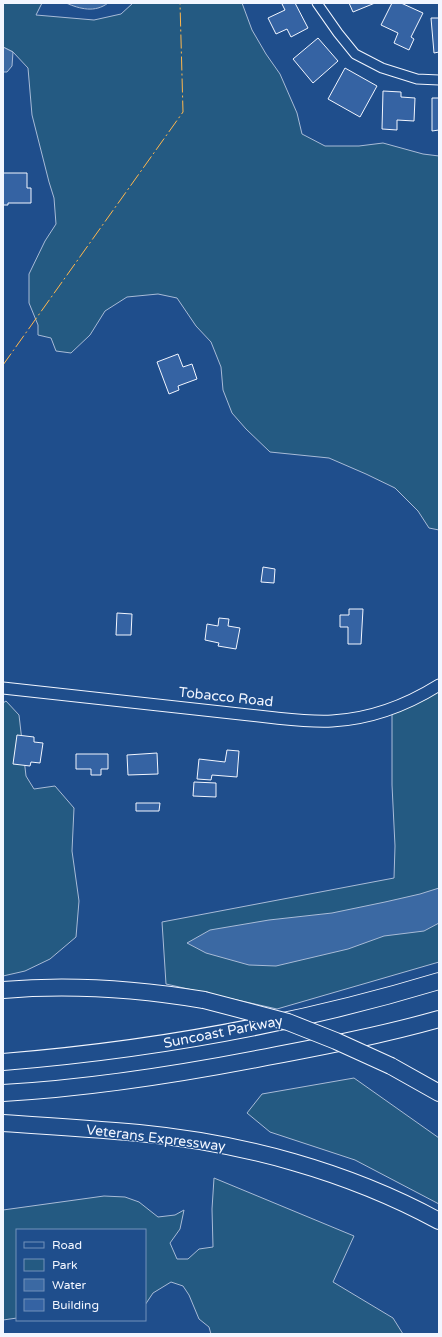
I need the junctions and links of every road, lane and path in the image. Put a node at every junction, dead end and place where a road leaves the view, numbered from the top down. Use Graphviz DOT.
graph roads {
  1 [pos="317,3"];
  2 [pos="439,80"];
  3 [pos="439,685"];
  4 [pos="3,688"];
  5 [pos="439,982"];
  6 [pos="3,990"];
  7 [pos="439,1019"];
  8 [pos="3,1062"];
  9 [pos="3,1093"];
  10 [pos="439,1093"];
  11 [pos="3,1123"];
  12 [pos="439,1221"];
  1 -- 2 [label="street"];
  3 -- 4 [label="street, Tobacco Road"];
  5 -- 8 [label="highway, Suncoast Parkway"];
  6 -- 10 [label="highway, bridge"];
  7 -- 9 [label="highway"];
  11 -- 12 [label="highway, Veterans Expressway"];
}
